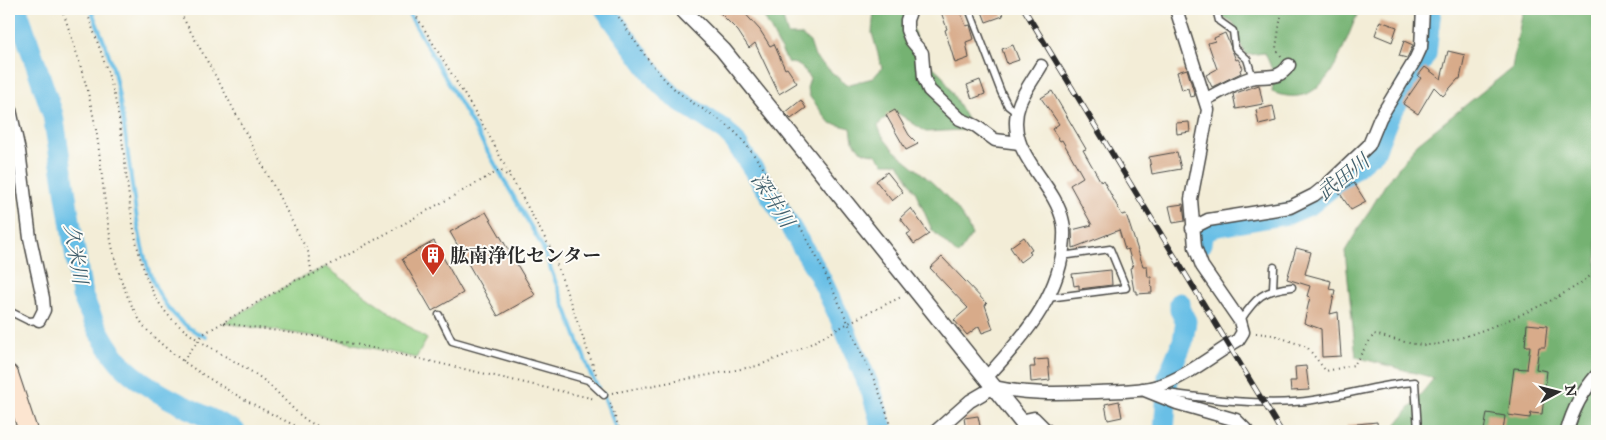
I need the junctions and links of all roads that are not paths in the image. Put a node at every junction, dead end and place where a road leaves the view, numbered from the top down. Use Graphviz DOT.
graph roads {
  1 [pos="682,9"];
  2 [pos="911,9"];
  3 [pos="969,9"];
  4 [pos="1176,9"];
  5 [pos="1216,9"];
  6 [pos="1423,9"];
  7 [pos="1289,65"];
  8 [pos="1041,66"];
  9 [pos="1253,78"];
  10 [pos="1206,99"];
  11 [pos="9,104"];
  12 [pos="1018,114"];
  13 [pos="1020,143"];
  14 [pos="1192,228"];
  15 [pos="1062,256"];
  16 [pos="1274,267"];
  17 [pos="1292,287"];
  18 [pos="1273,289"];
  19 [pos="1048,298"];
  20 [pos="9,311"];
  21 [pos="439,315"];
  22 [pos="39,320"];
  23 [pos="1242,326"];
  24 [pos="9,374"];
  25 [pos="1597,375"];
  26 [pos="991,382"];
  27 [pos="1142,389"];
  28 [pos="604,395"];
  29 [pos="1024,426"];
  30 [pos="28,431"];
  31 [pos="936,431"];
  32 [pos="1047,431"];
  33 [pos="1247,431"];
  34 [pos="1418,431"];
  35 [pos="1567,431"];
  1 -- 26 [label="street"];
  2 -- 13 [label="street"];
  3 -- 12 [label="lane"];
  4 -- 10 [label="street"];
  5 -- 9 [label="lane"];
  6 -- 14 [label="street"];
  7 -- 9 [label="street"];
  8 -- 12 [label="street"];
  9 -- 10 [label="street"];
  10 -- 14 [label="street"];
  11 -- 22 [label="street"];
  12 -- 13 [label="street"];
  13 -- 15 [label="street"];
  14 -- 23 [label="street"];
  15 -- 19 [label="street"];
  15 -- 19 [label="lane"];
  16 -- 18 [label="lane"];
  17 -- 18 [label="lane"];
  18 -- 23 [label="lane"];
  19 -- 26 [label="street"];
  20 -- 22 [label="lane"];
  21 -- 28 [label="lane"];
  23 -- 27 [label="street"];
  24 -- 30 [label="main road"];
  25 -- 35 [label="street"];
  26 -- 27 [label="street"];
  26 -- 29 [label="street"];
  26 -- 31 [label="street"];
  27 -- 33 [label="street"];
  27 -- 34 [label="lane"];
  29 -- 32 [label="street"];
}
